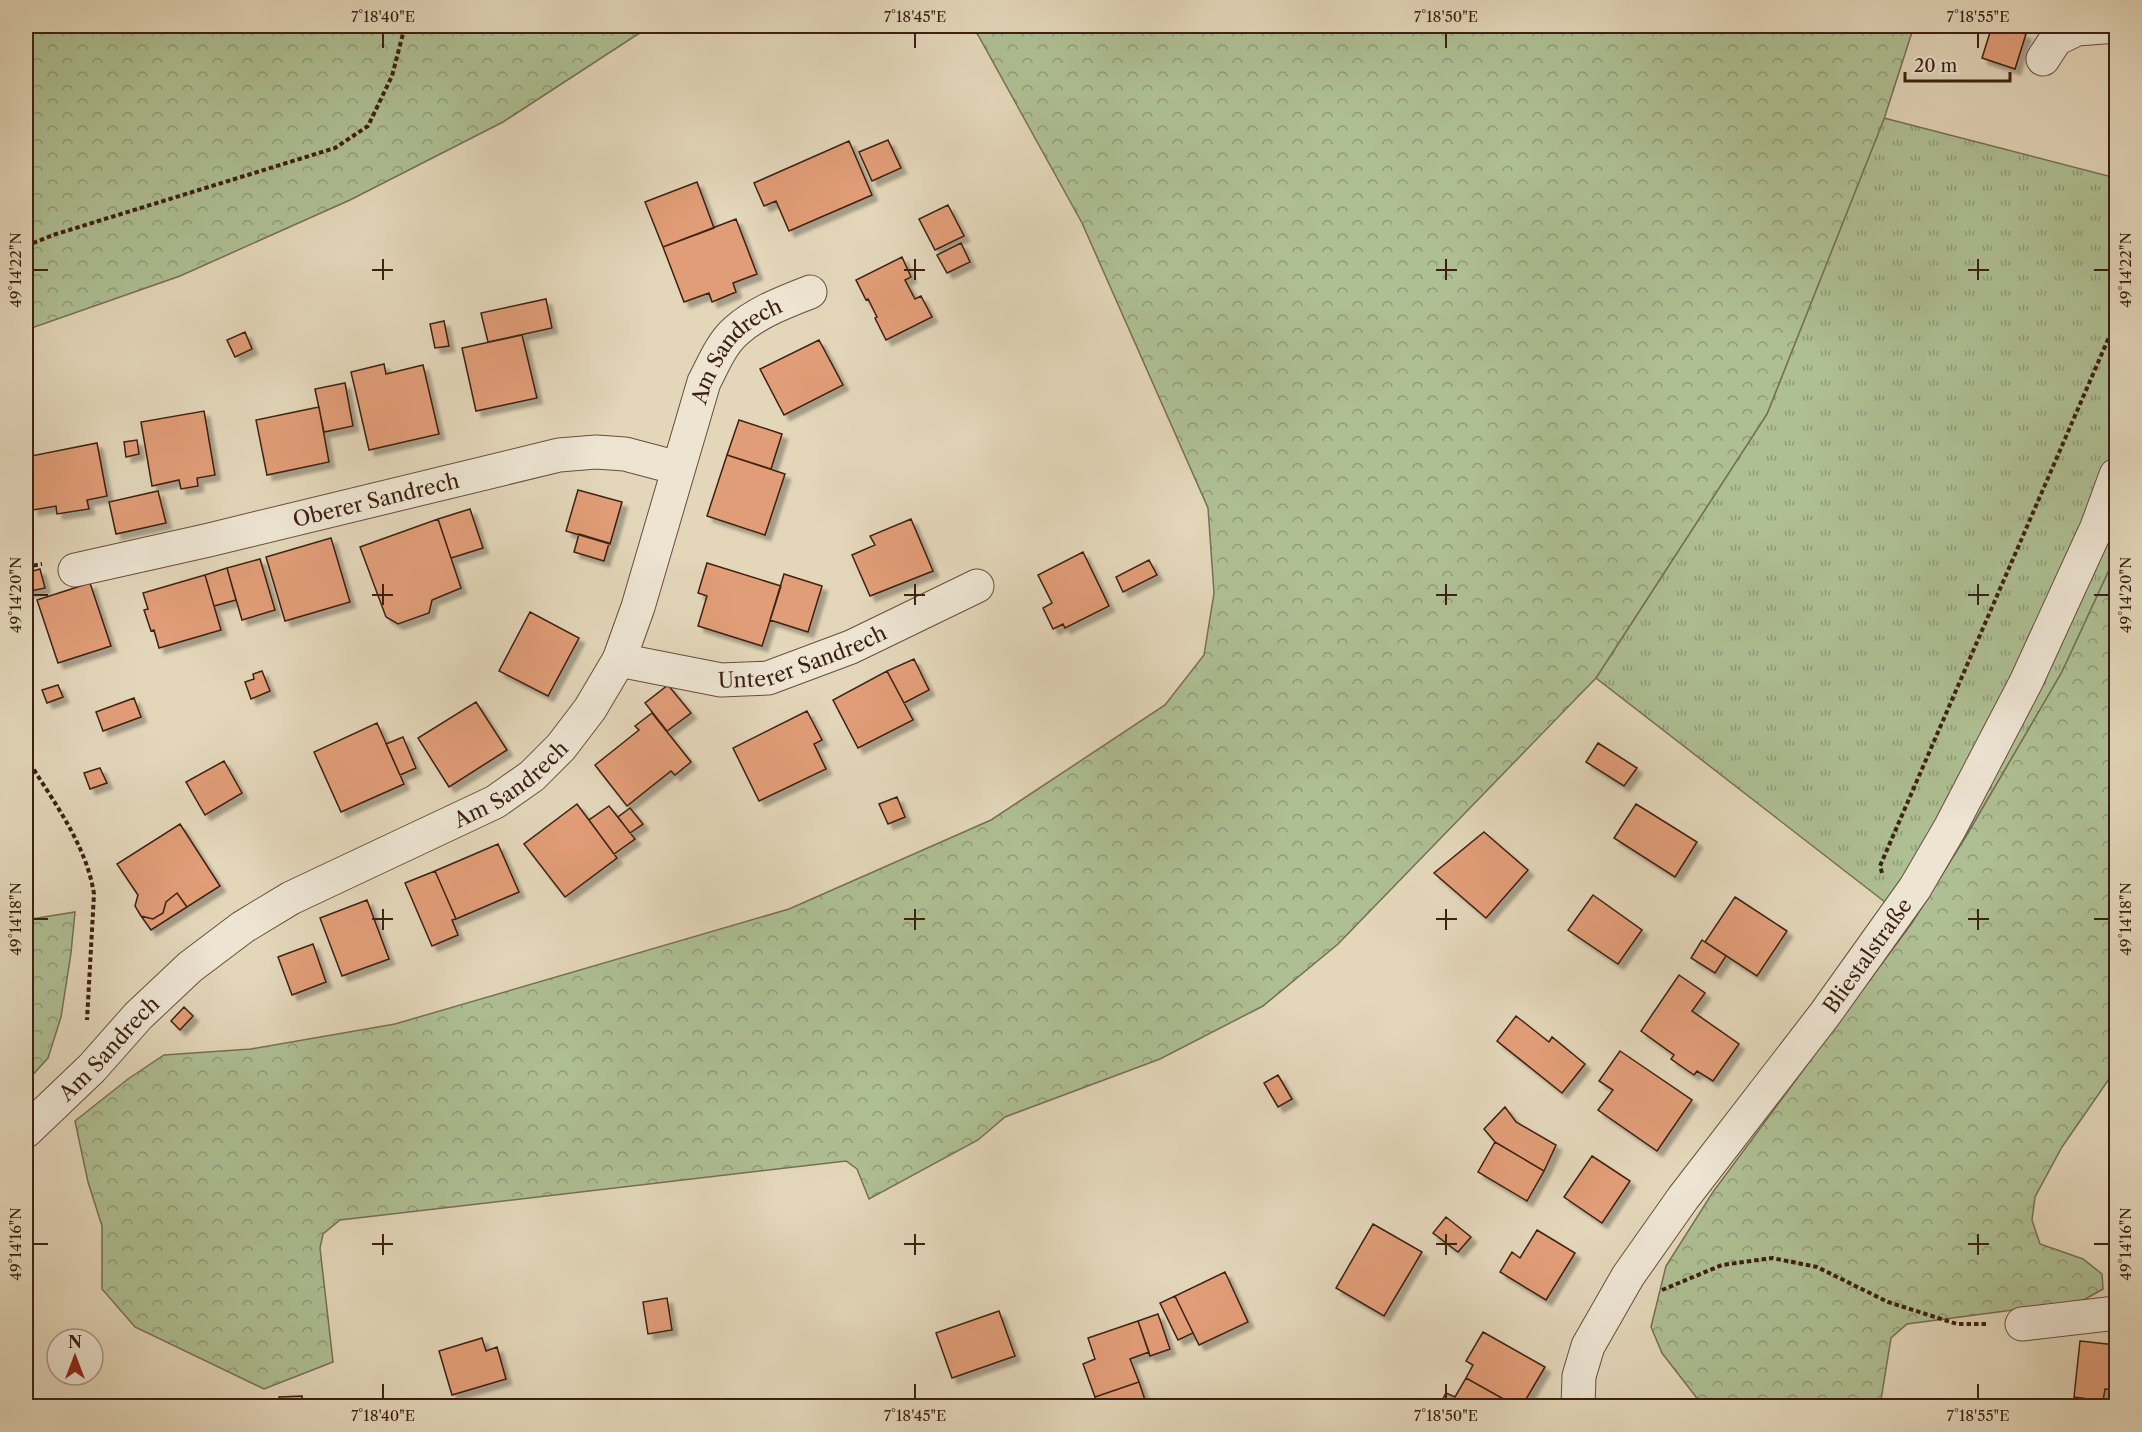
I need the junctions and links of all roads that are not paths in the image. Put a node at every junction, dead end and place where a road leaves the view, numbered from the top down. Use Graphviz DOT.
graph roads {
  1 [pos="2116,26"];
  2 [pos="2043,59"];
  3 [pos="810,292"];
  4 [pos="678,468"];
  5 [pos="2116,475"];
  6 [pos="75,570"];
  7 [pos="977,586"];
  8 [pos="618,660"];
  9 [pos="26,1131"];
  10 [pos="2116,1312"];
  11 [pos="2022,1324"];
  12 [pos="1578,1407"];
  1 -- 2 [label="street"];
  3 -- 4 [label="street, Am Sandrech"];
  4 -- 6 [label="street, Oberer Sandrech"];
  4 -- 8 [label="street, Am Sandrech"];
  5 -- 12 [label="street, Bliestalstraße"];
  7 -- 8 [label="street, Unterer Sandrech"];
  8 -- 9 [label="street, Am Sandrech"];
  10 -- 11 [label="street"];
}
